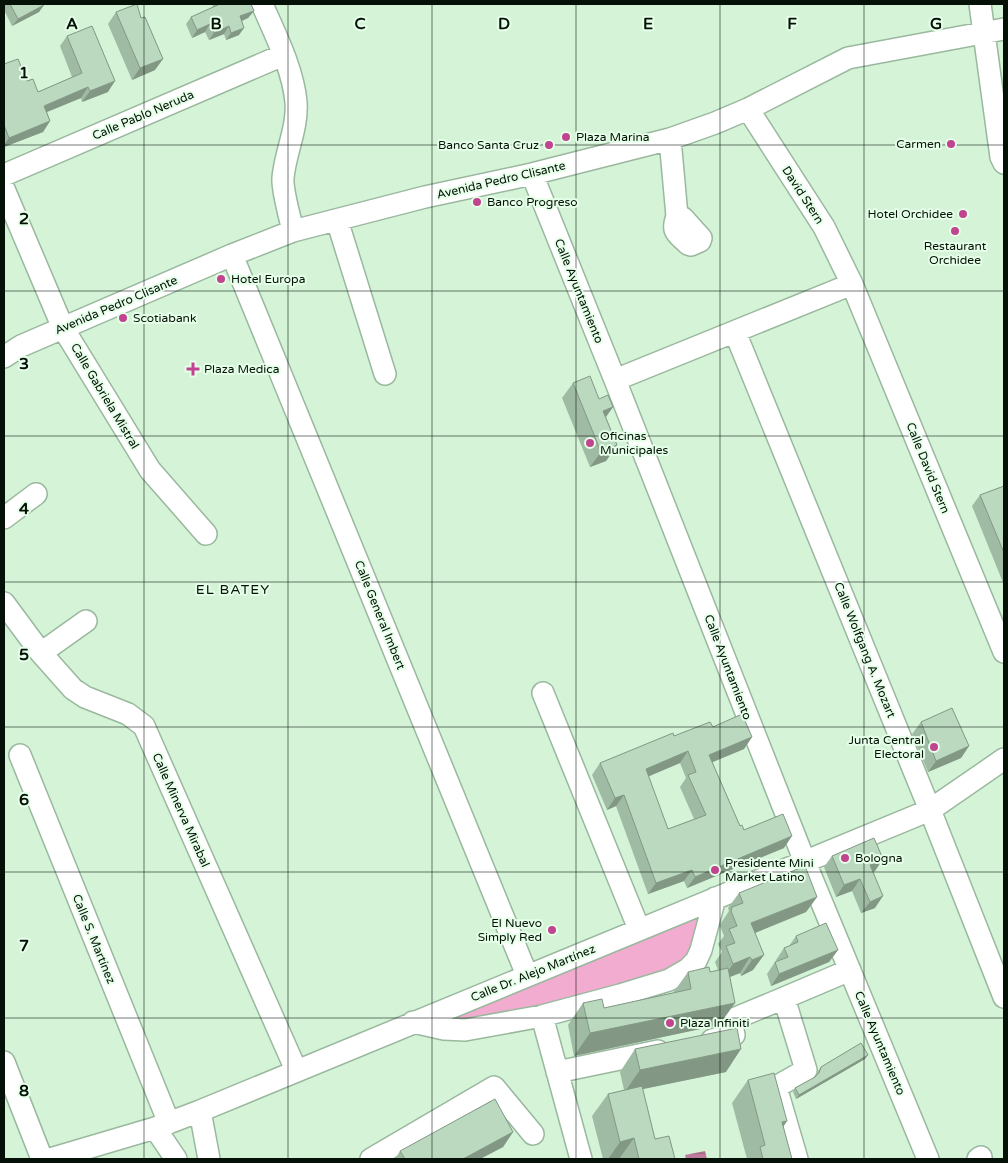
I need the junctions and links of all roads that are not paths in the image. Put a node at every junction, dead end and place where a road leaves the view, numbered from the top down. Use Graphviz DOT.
graph roads {
  1 [pos="262,4"];
  2 [pos="980,4"];
  3 [pos="995,30"];
  4 [pos="283,55"];
  5 [pos="748,109"];
  6 [pos="670,139"];
  7 [pos="1004,163"];
  8 [pos="532,174"];
  9 [pos="4,175"];
  10 [pos="4,189"];
  11 [pos="677,216"];
  12 [pos="337,220"];
  13 [pos="293,231"];
  14 [pos="232,255"];
  15 [pos="852,284"];
  16 [pos="63,328"];
  17 [pos="735,332"];
  18 [pos="4,357"];
  19 [pos="385,374"];
  20 [pos="615,380"];
  21 [pos="36,494"];
  22 [pos="4,518"];
  23 [pos="206,534"];
  24 [pos="4,603"];
  25 [pos="86,621"];
  26 [pos="41,652"];
  27 [pos="1004,652"];
  28 [pos="543,693"];
  29 [pos="20,755"];
  30 [pos="1004,759"];
  31 [pos="930,810"];
  32 [pos="805,862"];
  33 [pos="715,898"];
  34 [pos="640,929"];
  35 [pos="850,970"];
  36 [pos="527,975"];
  37 [pos="1004,997"];
  38 [pos="784,998"];
  39 [pos="542,1016"];
  40 [pos="413,1022"];
  41 [pos="4,1062"];
  42 [pos="296,1070"];
  43 [pos="558,1072"];
  44 [pos="200,1111"];
  45 [pos="162,1126"];
  46 [pos="534,1134"];
  47 [pos="42,1159"];
  48 [pos="50,1159"];
  49 [pos="176,1159"];
  50 [pos="209,1159"];
  51 [pos="372,1159"];
  52 [pos="581,1159"];
  53 [pos="797,1159"];
  54 [pos="928,1159"];
  1 -- 4 [label="street"];
  2 -- 3 [label="street"];
  3 -- 5 [label="street, Avenida Pedro Clisante"];
  3 -- 7 [label="street"];
  4 -- 9 [label="street, Calle Pablo Neruda"];
  4 -- 13 [label="street"];
  5 -- 6 [label="street, Avenida Pedro Clisante"];
  5 -- 15 [label="street, David Stern"];
  6 -- 8 [label="street, Avenida Pedro Clisante"];
  6 -- 11 [label="street"];
  8 -- 12 [label="street, Avenida Pedro Clisante"];
  8 -- 20 [label="street, Calle Ayuntamiento"];
  10 -- 16 [label="street, Calle Gabriela Mistral"];
  12 -- 13 [label="street, Avenida Pedro Clisante"];
  12 -- 19 [label="street"];
  13 -- 14 [label="street, Avenida Pedro Clisante"];
  14 -- 16 [label="street, Avenida Pedro Clisante"];
  14 -- 36 [label="street, Calle General Imbert"];
  15 -- 17 [label="street"];
  15 -- 27 [label="street, Calle David Stern"];
  16 -- 18 [label="street, Avenida Pedro Clisante"];
  16 -- 23 [label="street, Calle Gabriela Mistral"];
  17 -- 20 [label="street"];
  17 -- 31 [label="street, Calle Wolfgang A. Mozart"];
  20 -- 32 [label="street, Calle Ayuntamiento"];
  21 -- 22 [label="street"];
  24 -- 26 [label="street, Calle Minerva Mirabal"];
  25 -- 26 [label="street"];
  26 -- 42 [label="street, Calle Minerva Mirabal"];
  28 -- 34 [label="street"];
  29 -- 45 [label="street, Calle S. Martínez"];
  30 -- 31 [label="street, Calle Dr. Alejo Martínez"];
  31 -- 32 [label="street, Calle Dr. Alejo Martínez"];
  31 -- 37 [label="street, Calle Wolfgang A. Mozart"];
  32 -- 33 [label="street, Calle Dr. Alejo Martínez"];
  32 -- 35 [label="street, Calle Ayuntamiento"];
  33 -- 34 [label="street, Calle Dr. Alejo Martínez"];
  33 -- 39 [label="street"];
  34 -- 36 [label="street, Calle Dr. Alejo Martínez"];
  35 -- 38 [label="street"];
  35 -- 54 [label="street, Calle Ayuntamiento"];
  36 -- 40 [label="street, Calle Dr. Alejo Martínez"];
  38 -- 43 [label="street"];
  38 -- 53 [label="street"];
  39 -- 40 [label="street"];
  39 -- 43 [label="street"];
  40 -- 42 [label="street, Calle Dr. Alejo Martínez"];
  41 -- 47 [label="street"];
  42 -- 44 [label="street, Calle Dr. Alejo Martínez"];
  43 -- 52 [label="street"];
  44 -- 45 [label="street, Calle Dr. Alejo Martínez"];
  44 -- 50 [label="street"];
  45 -- 48 [label="street, Calle Dr. Alejo Martínez"];
  45 -- 49 [label="street, Calle S. Martínez"];
  46 -- 51 [label="street"];
}
